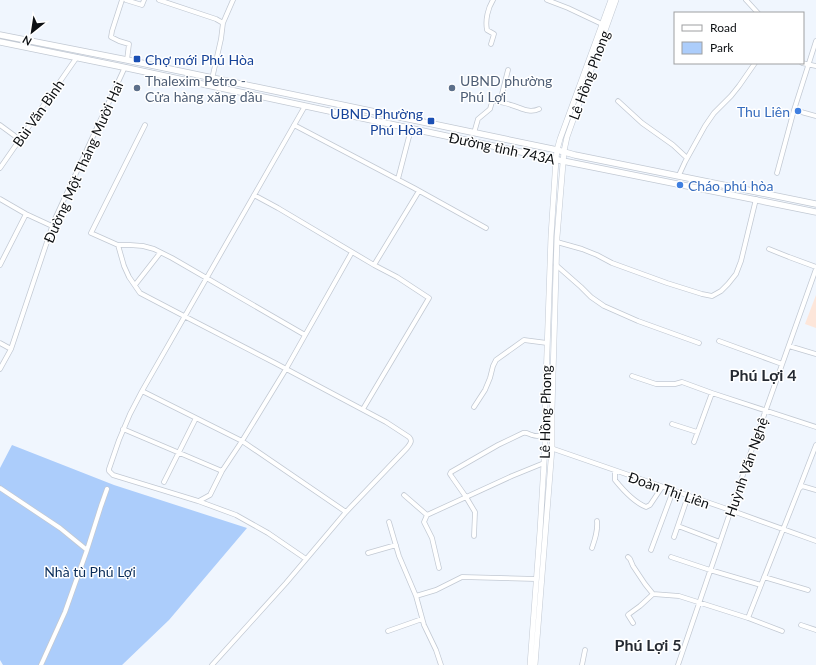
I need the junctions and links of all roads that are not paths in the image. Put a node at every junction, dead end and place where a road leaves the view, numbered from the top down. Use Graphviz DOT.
graph roads {
  1 [pos="122,0"];
  2 [pos="126,0"];
  3 [pos="144,0"];
  4 [pos="159,0"];
  5 [pos="233,0"];
  6 [pos="493,0"];
  7 [pos="547,0"];
  8 [pos="611,0"];
  9 [pos="616,0"];
  10 [pos="746,0"];
  11 [pos="757,12"];
  12 [pos="223,24"];
  13 [pos="605,25"];
  14 [pos="0,35"];
  15 [pos="816,41"];
  16 [pos="0,42"];
  17 [pos="491,44"];
  18 [pos="78,50"];
  19 [pos="77,57"];
  20 [pos="126,60"];
  21 [pos="754,64"];
  22 [pos="804,64"];
  23 [pos="809,65"];
  24 [pos="816,66"];
  25 [pos="125,67"];
  26 [pos="508,70"];
  27 [pos="212,79"];
  28 [pos="211,86"];
  29 [pos="306,98"];
  30 [pos="618,101"];
  31 [pos="500,102"];
  32 [pos="305,106"];
  33 [pos="539,109"];
  34 [pos="794,110"];
  35 [pos="375,112"];
  36 [pos="816,116"];
  37 [pos="373,120"];
  38 [pos="145,124"];
  39 [pos="0,125"];
  40 [pos="294,125"];
  41 [pos="444,127"];
  42 [pos="412,128"];
  43 [pos="474,133"];
  44 [pos="442,135"];
  45 [pos="19,139"];
  46 [pos="557,150"];
  47 [pos="564,152"];
  48 [pos="687,158"];
  49 [pos="556,159"];
  50 [pos="563,161"];
  51 [pos="0,168"];
  52 [pos="777,173"];
  53 [pos="679,175"];
  54 [pos="398,180"];
  55 [pos="419,191"];
  56 [pos="254,195"];
  57 [pos="0,199"];
  58 [pos="756,199"];
  59 [pos="816,204"];
  60 [pos="816,212"];
  61 [pos="26,214"];
  62 [pos="52,226"];
  63 [pos="486,228"];
  64 [pos="557,242"];
  65 [pos="118,245"];
  66 [pos="769,249"];
  67 [pos="352,252"];
  68 [pos="160,253"];
  69 [pos="0,265"];
  70 [pos="374,265"];
  71 [pos="556,265"];
  72 [pos="816,268"];
  73 [pos="206,278"];
  74 [pos="135,285"];
  75 [pos="184,316"];
  76 [pos="305,335"];
  77 [pos="719,341"];
  78 [pos="0,343"];
  79 [pos="700,343"];
  80 [pos="547,344"];
  81 [pos="789,346"];
  82 [pos="11,349"];
  83 [pos="816,354"];
  84 [pos="782,364"];
  85 [pos="0,369"];
  86 [pos="286,369"];
  87 [pos="632,376"];
  88 [pos="142,391"];
  89 [pos="712,393"];
  90 [pos="474,407"];
  91 [pos="363,409"];
  92 [pos="765,411"];
  93 [pos="196,418"];
  94 [pos="672,424"];
  95 [pos="816,427"];
  96 [pos="123,429"];
  97 [pos="697,432"];
  98 [pos="545,434"];
  99 [pos="242,441"];
  100 [pos="694,442"];
  101 [pos="816,445"];
  102 [pos="545,446"];
  103 [pos="552,448"];
  104 [pos="178,453"];
  105 [pos="544,463"];
  106 [pos="222,471"];
  107 [pos="615,471"];
  108 [pos="164,482"];
  109 [pos="662,487"];
  110 [pos="0,488"];
  111 [pos="107,488"];
  112 [pos="799,489"];
  113 [pos="816,490"];
  114 [pos="673,491"];
  115 [pos="404,495"];
  116 [pos="688,496"];
  117 [pos="466,497"];
  118 [pos="198,501"];
  119 [pos="730,510"];
  120 [pos="346,512"];
  121 [pos="427,515"];
  122 [pos="597,521"];
  123 [pos="389,522"];
  124 [pos="678,526"];
  125 [pos="782,530"];
  126 [pos="474,536"];
  127 [pos="674,537"];
  128 [pos="816,541"];
  129 [pos="720,542"];
  130 [pos="396,545"];
  131 [pos="592,548"];
  132 [pos="87,550"];
  133 [pos="651,550"];
  134 [pos="368,553"];
  135 [pos="628,557"];
  136 [pos="671,557"];
  137 [pos="306,559"];
  138 [pos="439,568"];
  139 [pos="710,570"];
  140 [pos="764,577"];
  141 [pos="536,579"];
  142 [pos="761,585"];
  143 [pos="808,590"];
  144 [pos="653,594"];
  145 [pos="416,596"];
  146 [pos="700,603"];
  147 [pos="748,618"];
  148 [pos="422,619"];
  149 [pos="633,623"];
  150 [pos="801,625"];
  151 [pos="816,630"];
  152 [pos="388,631"];
  153 [pos="782,631"];
  154 [pos="585,650"];
  155 [pos="41,664"];
  156 [pos="212,665"];
  157 [pos="441,665"];
  158 [pos="530,665"];
  159 [pos="536,665"];
  160 [pos="582,665"];
  161 [pos="678,665"];
  1 -- 20 [label="street"];
  2 -- 3 [label="street"];
  4 -- 12 [label="street"];
  5 -- 12 [label="street"];
  6 -- 17 [label="street"];
  7 -- 13 [label="street"];
  8 -- 13 [label="street, Lê Hồng Phong"];
  9 -- 13 [label="street, Lê Hồng Phong"];
  10 -- 11 [label="street"];
  12 -- 27 [label="street"];
  13 -- 46 [label="street, Lê Hồng Phong"];
  13 -- 47 [label="street, Lê Hồng Phong"];
  14 -- 18 [label="main road, Đường tỉnh 743A"];
  15 -- 23 [label="street"];
  16 -- 19 [label="main road, Đường tỉnh 743A"];
  18 -- 19 [label="main road"];
  18 -- 20 [label="main road, Đường tỉnh 743A"];
  19 -- 25 [label="main road, Đường tỉnh 743A"];
  19 -- 45 [label="street, Bùi Văn Bình"];
  20 -- 25 [label="main road"];
  20 -- 27 [label="main road, Đường tỉnh 743A"];
  21 -- 48 [label="street"];
  22 -- 23 [label="street"];
  23 -- 24 [label="street"];
  23 -- 34 [label="street"];
  25 -- 28 [label="main road, Đường tỉnh 743A"];
  25 -- 62 [label="street, Đường Một Tháng Mười Hai"];
  26 -- 31 [label="street"];
  27 -- 28 [label="main road"];
  27 -- 29 [label="main road, Đường tỉnh 743A"];
  28 -- 32 [label="main road, Đường tỉnh 743A"];
  29 -- 32 [label="main road"];
  29 -- 35 [label="main road, Đường tỉnh 743A"];
  30 -- 48 [label="street"];
  31 -- 33 [label="street"];
  31 -- 43 [label="street"];
  32 -- 37 [label="main road, Đường tỉnh 743A"];
  32 -- 40 [label="street"];
  34 -- 36 [label="street"];
  34 -- 52 [label="street"];
  35 -- 37 [label="main road"];
  35 -- 41 [label="main road, Đường tỉnh 743A"];
  37 -- 42 [label="main road, Đường tỉnh 743A"];
  38 -- 65 [label="street"];
  39 -- 45 [label="street"];
  40 -- 54 [label="street"];
  40 -- 56 [label="street"];
  41 -- 43 [label="main road, Đường tỉnh 743A"];
  41 -- 44 [label="main road"];
  42 -- 44 [label="main road, Đường tỉnh 743A"];
  42 -- 54 [label="street"];
  43 -- 46 [label="main road, Đường tỉnh 743A"];
  44 -- 49 [label="main road, Đường tỉnh 743A"];
  45 -- 51 [label="street, Bùi Văn Bình"];
  46 -- 47 [label="main road, Đường tỉnh 743A"];
  46 -- 49 [label="street, Lê Hồng Phong"];
  47 -- 50 [label="street, Lê Hồng Phong"];
  47 -- 53 [label="main road, Đường tỉnh 743A"];
  48 -- 53 [label="street"];
  49 -- 50 [label="main road, Đường tỉnh 743A"];
  49 -- 80 [label="street, Lê Hồng Phong"];
  50 -- 58 [label="main road, Đường tỉnh 743A"];
  50 -- 64 [label="street, Lê Hồng Phong"];
  53 -- 59 [label="main road, Đường tỉnh 743A"];
  54 -- 55 [label="street"];
  55 -- 63 [label="street"];
  55 -- 70 [label="street"];
  56 -- 67 [label="street"];
  56 -- 73 [label="street"];
  57 -- 61 [label="street"];
  58 -- 60 [label="main road, Đường tỉnh 743A"];
  58 -- 64 [label="street"];
  61 -- 62 [label="street"];
  61 -- 69 [label="street"];
  62 -- 82 [label="street, Đường Một Tháng Mười Hai"];
  64 -- 71 [label="street, Lê Hồng Phong"];
  65 -- 68 [label="street"];
  65 -- 74 [label="street"];
  66 -- 72 [label="street"];
  67 -- 70 [label="street"];
  67 -- 76 [label="street"];
  68 -- 73 [label="street"];
  68 -- 74 [label="street"];
  70 -- 91 [label="street"];
  71 -- 79 [label="street"];
  71 -- 103 [label="street, Lê Hồng Phong"];
  72 -- 81 [label="street, Huỳnh Văn Nghệ"];
  73 -- 75 [label="street"];
  73 -- 76 [label="street"];
  74 -- 75 [label="street"];
  75 -- 86 [label="street"];
  75 -- 88 [label="street"];
  76 -- 86 [label="street"];
  77 -- 84 [label="street"];
  78 -- 82 [label="street"];
  80 -- 90 [label="street"];
  80 -- 98 [label="street, Lê Hồng Phong"];
  81 -- 83 [label="street"];
  81 -- 84 [label="street, Huỳnh Văn Nghệ"];
  82 -- 85 [label="street, Đường Một Tháng Mười Hai"];
  84 -- 92 [label="street, Huỳnh Văn Nghệ"];
  86 -- 91 [label="street"];
  86 -- 99 [label="street"];
  87 -- 89 [label="street"];
  88 -- 93 [label="street"];
  88 -- 96 [label="street"];
  89 -- 92 [label="street"];
  89 -- 97 [label="street"];
  91 -- 120 [label="street"];
  92 -- 95 [label="street"];
  92 -- 119 [label="street, Huỳnh Văn Nghệ"];
  93 -- 99 [label="street"];
  93 -- 104 [label="street"];
  94 -- 97 [label="street"];
  96 -- 104 [label="street"];
  96 -- 118 [label="street"];
  97 -- 100 [label="street"];
  98 -- 102 [label="street, Lê Hồng Phong"];
  98 -- 117 [label="street"];
  99 -- 106 [label="street"];
  99 -- 120 [label="street"];
  101 -- 112 [label="street"];
  102 -- 103 [label="street, Đoàn Thị Liên"];
  102 -- 105 [label="street, Lê Hồng Phong"];
  103 -- 107 [label="street, Đoàn Thị Liên"];
  103 -- 159 [label="street, Lê Hồng Phong"];
  104 -- 106 [label="street"];
  104 -- 108 [label="street"];
  105 -- 117 [label="street"];
  105 -- 141 [label="street, Lê Hồng Phong"];
  106 -- 118 [label="street"];
  107 -- 109 [label="street, Đoàn Thị Liên"];
  107 -- 109 [label="street"];
  109 -- 114 [label="street, Đoàn Thị Liên"];
  110 -- 132 [label="street"];
  111 -- 132 [label="street"];
  112 -- 113 [label="street"];
  112 -- 125 [label="street"];
  114 -- 116 [label="street, Đoàn Thị Liên"];
  114 -- 133 [label="street"];
  115 -- 121 [label="street"];
  116 -- 119 [label="street, Đoàn Thị Liên"];
  116 -- 124 [label="street"];
  117 -- 121 [label="street"];
  117 -- 126 [label="street"];
  118 -- 137 [label="street"];
  119 -- 125 [label="street, Đoàn Thị Liên"];
  119 -- 129 [label="street, Huỳnh Văn Nghệ"];
  120 -- 137 [label="street"];
  121 -- 138 [label="street"];
  122 -- 131 [label="street"];
  123 -- 130 [label="street"];
  124 -- 127 [label="street"];
  124 -- 129 [label="street"];
  125 -- 128 [label="street, Đoàn Thị Liên"];
  125 -- 140 [label="street"];
  129 -- 139 [label="street, Huỳnh Văn Nghệ"];
  130 -- 134 [label="street"];
  130 -- 145 [label="street"];
  132 -- 155 [label="street"];
  135 -- 144 [label="street"];
  136 -- 139 [label="street"];
  137 -- 156 [label="street"];
  139 -- 142 [label="street"];
  139 -- 146 [label="street, Huỳnh Văn Nghệ"];
  140 -- 142 [label="street"];
  140 -- 143 [label="street"];
  141 -- 145 [label="street"];
  141 -- 158 [label="street, Lê Hồng Phong"];
  142 -- 147 [label="street"];
  144 -- 146 [label="street"];
  144 -- 149 [label="street"];
  145 -- 148 [label="street"];
  146 -- 147 [label="street"];
  146 -- 161 [label="street, Huỳnh Văn Nghệ"];
  147 -- 153 [label="street"];
  148 -- 152 [label="street"];
  148 -- 157 [label="street"];
  150 -- 151 [label="street"];
  154 -- 160 [label="street"];
}
